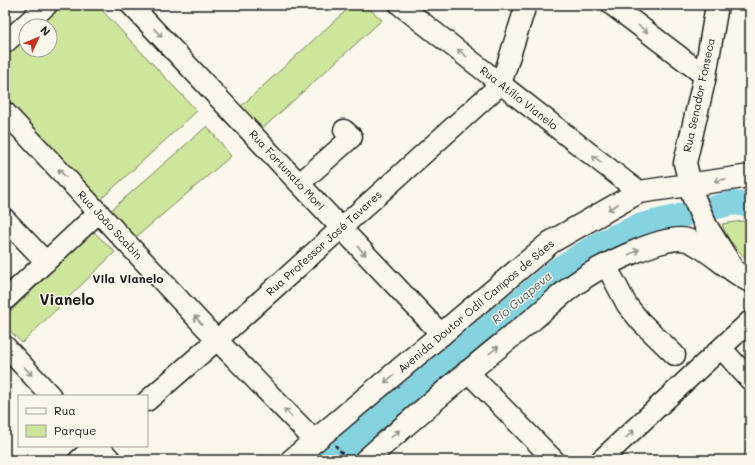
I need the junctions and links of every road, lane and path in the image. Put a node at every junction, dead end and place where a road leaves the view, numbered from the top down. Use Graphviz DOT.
graph roads {
  1 [pos="131,5"];
  2 [pos="400,5"];
  3 [pos="526,5"];
  4 [pos="612,5"];
  5 [pos="717,5"];
  6 [pos="43,6"];
  7 [pos="5,43"];
  8 [pos="704,76"];
  9 [pos="501,84"];
  10 [pos="5,112"];
  11 [pos="344,130"];
  12 [pos="750,176"];
  13 [pos="300,183"];
  14 [pos="691,190"];
  15 [pos="638,192"];
  16 [pos="99,212"];
  17 [pos="5,220"];
  18 [pos="340,228"];
  19 [pos="46,262"];
  20 [pos="606,267"];
  21 [pos="743,278"];
  22 [pos="5,300"];
  23 [pos="750,321"];
  24 [pos="442,335"];
  25 [pos="217,340"];
  26 [pos="5,346"];
  27 [pos="722,349"];
  28 [pos="675,355"];
  29 [pos="467,371"];
  30 [pos="750,380"];
  31 [pos="50,395"];
  32 [pos="148,400"];
  33 [pos="324,442"];
  34 [pos="95,447"];
  35 [pos="97,447"];
  36 [pos="79,460"];
  37 [pos="111,460"];
  38 [pos="292,460"];
  39 [pos="348,460"];
  40 [pos="366,460"];
  41 [pos="554,460"];
  42 [pos="601,460"];
  1 -- 13 [label="street, Rua Fortunato Mori, one-way"];
  9 -- 2 [label="street, Rua Atílio Vianelo, one-way"];
  3 -- 9 [label="street"];
  4 -- 8 [label="street, one-way"];
  5 -- 8 [label="main road, Rua Senador Fonseca"];
  6 -- 7 [label="street"];
  8 -- 14 [label="main road, Rua Senador Fonseca"];
  15 -- 9 [label="street, Rua Atílio Vianelo, one-way"];
  9 -- 18 [label="street, Rua Professor José Tavares"];
  16 -- 10 [label="street, Rua João Scabin, one-way"];
  11 -- 13 [label="street"];
  12 -- 14 [label="main road, Avenida Doutor Odil Campos de Sáes, one-way"];
  13 -- 18 [label="street, Rua Fortunato Mori"];
  14 -- 15 [label="main road, Avenida Doutor Odil Campos de Sáes"];
  14 -- 21 [label="main road, Rua Senador Fonseca"];
  15 -- 24 [label="main road, Avenida Doutor Odil Campos de Sáes, one-way"];
  16 -- 19 [label="street"];
  25 -- 16 [label="street, Rua João Scabin, one-way"];
  17 -- 19 [label="street"];
  18 -- 24 [label="street, Rua Fortunato Mori, one-way"];
  18 -- 25 [label="street, Rua Professor José Tavares"];
  19 -- 22 [label="street"];
  20 -- 21 [label="main road, one-way"];
  20 -- 28 [label="street"];
  29 -- 20 [label="main road, one-way"];
  23 -- 27 [label="street"];
  24 -- 33 [label="main road, Avenida Doutor Odil Campos de Sáes, one-way"];
  25 -- 32 [label="street, Rua Professor José Tavares"];
  33 -- 25 [label="street, Rua João Scabin, one-way"];
  26 -- 31 [label="street, one-way"];
  27 -- 30 [label="street"];
  42 -- 27 [label="street, one-way"];
  40 -- 29 [label="main road, one-way"];
  29 -- 41 [label="street"];
  33 -- 38 [label="main road, Avenida Doutor Odil Campos de Sáes"];
  33 -- 39 [label="path"];
  34 -- 36 [label="street"];
  35 -- 37 [label="street"];
}
